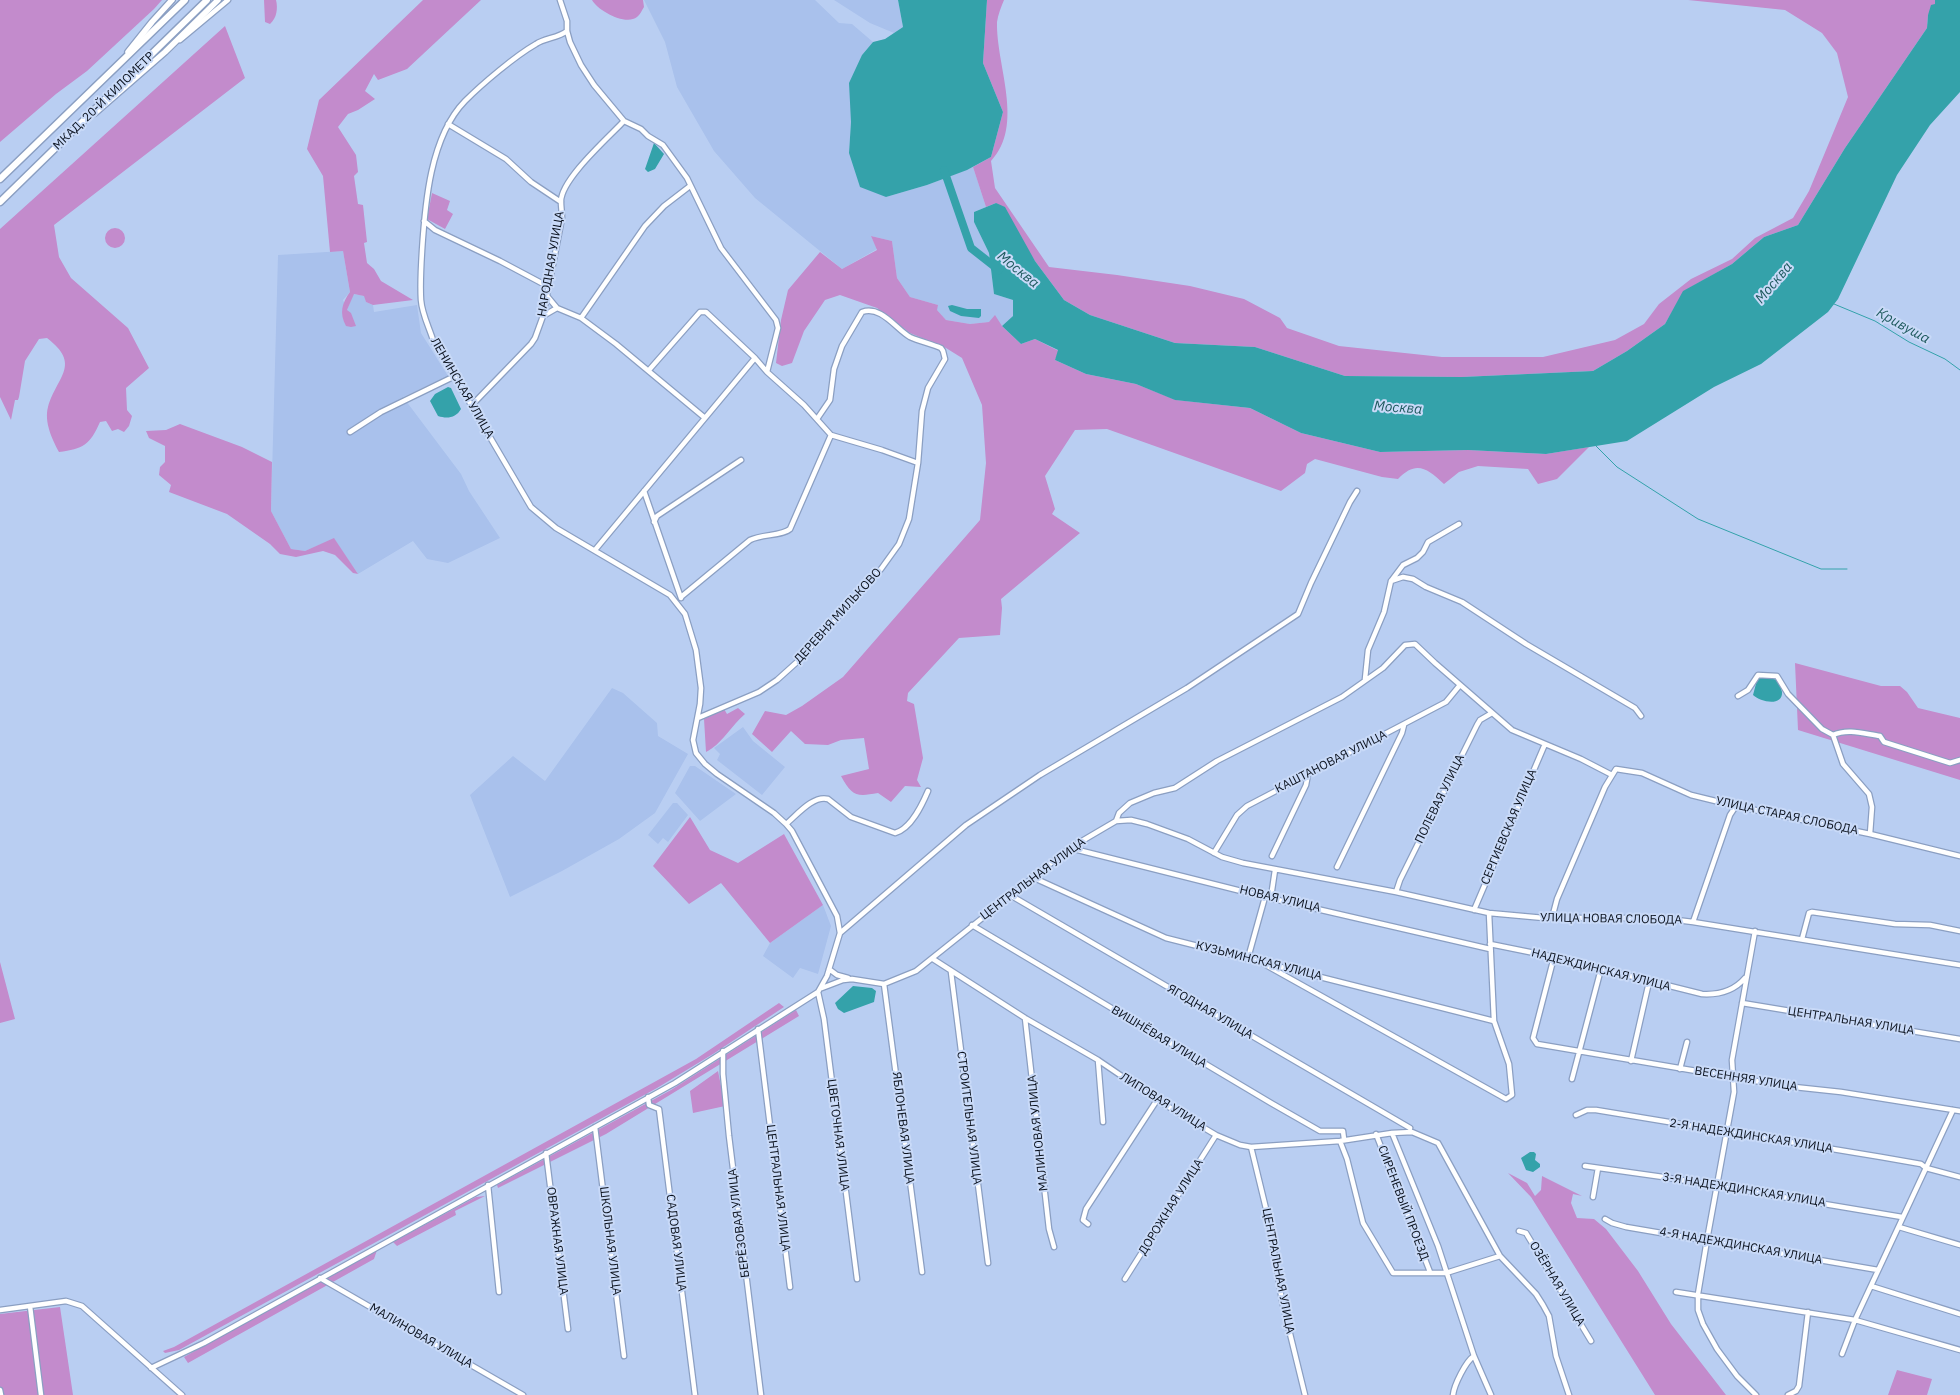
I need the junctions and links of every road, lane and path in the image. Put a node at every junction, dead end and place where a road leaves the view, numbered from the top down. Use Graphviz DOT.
graph roads {
  1 [pos="172,0"];
  2 [pos="185,0"];
  3 [pos="207,0"];
  4 [pos="218,0"];
  5 [pos="228,0"];
  6 [pos="560,0"];
  7 [pos="567,31"];
  8 [pos="166,52"];
  9 [pos="120,62"];
  10 [pos="627,122"];
  11 [pos="448,124"];
  12 [pos="71,133"];
  13 [pos="0,179"];
  14 [pos="690,186"];
  15 [pos="0,202"];
  16 [pos="560,202"];
  17 [pos="424,221"];
  18 [pos="548,287"];
  19 [pos="547,296"];
  20 [pos="558,308"];
  21 [pos="543,316"];
  22 [pos="581,318"];
  23 [pos="755,358"];
  24 [pos="649,370"];
  25 [pos="768,371"];
  26 [pos="456,376"];
  27 [pos="472,405"];
  28 [pos="705,418"];
  29 [pos="817,419"];
  30 [pos="350,432"];
  31 [pos="831,435"];
  32 [pos="740,460"];
  33 [pos="918,463"];
  34 [pos="1357,491"];
  35 [pos="644,492"];
  36 [pos="1459,524"];
  37 [pos="655,526"];
  38 [pos="595,550"];
  39 [pos="1390,581"];
  40 [pos="681,598"];
  41 [pos="679,604"];
  42 [pos="1366,679"];
  43 [pos="1460,685"];
  44 [pos="1738,696"];
  45 [pos="1492,713"];
  46 [pos="1641,716"];
  47 [pos="698,718"];
  48 [pos="1404,725"];
  49 [pos="1833,735"];
  50 [pos="1545,744"];
  51 [pos="1960,760"];
  52 [pos="1308,774"];
  53 [pos="1612,774"];
  54 [pos="928,791"];
  55 [pos="1736,806"];
  56 [pos="1116,821"];
  57 [pos="786,824"];
  58 [pos="1870,834"];
  59 [pos="1070,848"];
  60 [pos="1214,853"];
  61 [pos="1272,856"];
  62 [pos="1960,856"];
  63 [pos="1337,867"];
  64 [pos="1276,870"];
  65 [pos="1032,877"];
  66 [pos="1396,892"];
  67 [pos="1010,895"];
  68 [pos="1268,897"];
  69 [pos="1474,910"];
  70 [pos="1489,913"];
  71 [pos="1552,918"];
  72 [pos="1693,922"];
  73 [pos="972,925"];
  74 [pos="1755,931"];
  75 [pos="1960,931"];
  76 [pos="840,932"];
  77 [pos="1802,939"];
  78 [pos="1490,947"];
  79 [pos="1554,957"];
  80 [pos="1248,958"];
  81 [pos="933,959"];
  82 [pos="1258,960"];
  83 [pos="1960,965"];
  84 [pos="830,969"];
  85 [pos="1600,969"];
  86 [pos="951,972"];
  87 [pos="1746,977"];
  88 [pos="852,979"];
  89 [pos="1649,982"];
  90 [pos="884,984"];
  91 [pos="820,990"];
  92 [pos="1742,1004"];
  93 [pos="1025,1018"];
  94 [pos="1494,1021"];
  95 [pos="758,1029"];
  96 [pos="1960,1039"];
  97 [pos="1687,1042"];
  98 [pos="723,1052"];
  99 [pos="1579,1052"];
  100 [pos="1098,1060"];
  101 [pos="1631,1061"];
  102 [pos="1680,1069"];
  103 [pos="1733,1077"];
  104 [pos="1572,1079"];
  105 [pos="648,1098"];
  106 [pos="1157,1100"];
  107 [pos="1953,1110"];
  108 [pos="1960,1111"];
  109 [pos="1576,1115"];
  110 [pos="1103,1122"];
  111 [pos="595,1127"];
  112 [pos="1410,1128"];
  113 [pos="1726,1132"];
  114 [pos="1392,1133"];
  115 [pos="1376,1134"];
  116 [pos="1216,1135"];
  117 [pos="1342,1140"];
  118 [pos="1251,1147"];
  119 [pos="546,1154"];
  120 [pos="1585,1166"];
  121 [pos="1598,1168"];
  122 [pos="1926,1168"];
  123 [pos="1960,1177"];
  124 [pos="488,1185"];
  125 [pos="1717,1185"];
  126 [pos="1593,1197"];
  127 [pos="1902,1217"];
  128 [pos="1605,1219"];
  129 [pos="1088,1224"];
  130 [pos="1899,1227"];
  131 [pos="1519,1231"];
  132 [pos="1707,1240"];
  133 [pos="1960,1245"];
  134 [pos="1054,1247"];
  135 [pos="1500,1256"];
  136 [pos="988,1263"];
  137 [pos="1878,1270"];
  138 [pos="922,1272"];
  139 [pos="1430,1272"];
  140 [pos="1446,1273"];
  141 [pos="320,1278"];
  142 [pos="856,1279"];
  143 [pos="1125,1279"];
  144 [pos="1871,1286"];
  145 [pos="790,1287"];
  146 [pos="498,1292"];
  147 [pos="1676,1292"];
  148 [pos="1698,1294"];
  149 [pos="30,1306"];
  150 [pos="0,1310"];
  151 [pos="1808,1312"];
  152 [pos="1960,1314"];
  153 [pos="1855,1320"];
  154 [pos="568,1330"];
  155 [pos="1591,1341"];
  156 [pos="1960,1350"];
  157 [pos="1842,1354"];
  158 [pos="624,1356"];
  159 [pos="1474,1356"];
  160 [pos="151,1368"];
  161 [pos="0,1390"];
  162 [pos="1,1395"];
  163 [pos="42,1395"];
  164 [pos="182,1395"];
  165 [pos="523,1395"];
  166 [pos="695,1395"];
  167 [pos="761,1395"];
  168 [pos="1305,1395"];
  169 [pos="1453,1395"];
  170 [pos="1491,1395"];
  171 [pos="1570,1395"];
  172 [pos="1756,1395"];
  173 [pos="1788,1395"];
  1 -- 9 [label="main road"];
  2 -- 9 [label="highway, МКАД, 20-Й КИЛОМЕТР"];
  3 -- 12 [label="highway, МКАД, 20-Й КИЛОМЕТР"];
  4 -- 8 [label="main road"];
  5 -- 8 [label="street"];
  6 -- 7 [label="street"];
  7 -- 10 [label="street"];
  7 -- 11 [label="street, ЛЕНИНСКАЯ УЛИЦА"];
  8 -- 12 [label="main road"];
  9 -- 13 [label="highway, МКАД, 20-Й КИЛОМЕТР"];
  10 -- 14 [label="street"];
  10 -- 16 [label="street, НАРОДНАЯ УЛИЦА"];
  11 -- 16 [label="street"];
  11 -- 17 [label="street, ЛЕНИНСКАЯ УЛИЦА"];
  12 -- 15 [label="highway, МКАД, 20-Й КИЛОМЕТР"];
  14 -- 22 [label="street"];
  14 -- 25 [label="street"];
  16 -- 18 [label="street, НАРОДНАЯ УЛИЦА"];
  17 -- 18 [label="street"];
  17 -- 26 [label="street, ЛЕНИНСКАЯ УЛИЦА"];
  18 -- 19 [label="street, НАРОДНАЯ УЛИЦА"];
  19 -- 20 [label="street"];
  19 -- 21 [label="street, НАРОДНАЯ УЛИЦА"];
  20 -- 21 [label="street"];
  20 -- 22 [label="street"];
  21 -- 27 [label="street, НАРОДНАЯ УЛИЦА"];
  22 -- 24 [label="street"];
  23 -- 24 [label="street"];
  23 -- 25 [label="street"];
  23 -- 28 [label="street"];
  24 -- 28 [label="street"];
  25 -- 29 [label="street"];
  26 -- 27 [label="street, ЛЕНИНСКАЯ УЛИЦА"];
  26 -- 30 [label="street"];
  27 -- 38 [label="street, ЛЕНИНСКАЯ УЛИЦА"];
  28 -- 35 [label="street"];
  29 -- 31 [label="street"];
  29 -- 33 [label="street, ДЕРЕВНЯ МИЛЬКОВО"];
  31 -- 33 [label="street"];
  31 -- 40 [label="street"];
  32 -- 37 [label="street"];
  33 -- 47 [label="street, ДЕРЕВНЯ МИЛЬКОВО"];
  34 -- 76 [label="street"];
  35 -- 37 [label="street"];
  35 -- 38 [label="street"];
  36 -- 39 [label="street"];
  37 -- 40 [label="street"];
  38 -- 41 [label="street, ЛЕНИНСКАЯ УЛИЦА"];
  39 -- 42 [label="street"];
  39 -- 46 [label="street"];
  40 -- 41 [label="street"];
  41 -- 47 [label="street, ЛЕНИНСКАЯ УЛИЦА"];
  42 -- 43 [label="street"];
  42 -- 56 [label="street"];
  43 -- 45 [label="street"];
  43 -- 48 [label="street, КАШТАНОВАЯ УЛИЦА"];
  44 -- 49 [label="street"];
  45 -- 50 [label="street"];
  45 -- 66 [label="street, ПОЛЕВАЯ УЛИЦА"];
  47 -- 57 [label="street, ЛЕНИНСКАЯ УЛИЦА"];
  48 -- 52 [label="street, КАШТАНОВАЯ УЛИЦА"];
  48 -- 63 [label="street"];
  49 -- 51 [label="street"];
  49 -- 58 [label="street"];
  50 -- 53 [label="street"];
  50 -- 69 [label="street, СЕРГИЕВСКАЯ УЛИЦА"];
  52 -- 60 [label="street, КАШТАНОВАЯ УЛИЦА"];
  52 -- 61 [label="street"];
  53 -- 55 [label="street, УЛИЦА СТАРАЯ СЛОБОДА"];
  53 -- 71 [label="street"];
  54 -- 57 [label="street"];
  55 -- 58 [label="street, УЛИЦА СТАРАЯ СЛОБОДА"];
  55 -- 72 [label="street"];
  56 -- 59 [label="street, ЦЕНТРАЛЬНАЯ УЛИЦА"];
  56 -- 60 [label="street"];
  57 -- 76 [label="street, ЛЕНИНСКАЯ УЛИЦА"];
  58 -- 62 [label="street, УЛИЦА СТАРАЯ СЛОБОДА"];
  59 -- 65 [label="street, ЦЕНТРАЛЬНАЯ УЛИЦА"];
  59 -- 68 [label="street, НОВАЯ УЛИЦА"];
  60 -- 64 [label="street"];
  64 -- 66 [label="street"];
  64 -- 68 [label="street"];
  65 -- 67 [label="street, ЦЕНТРАЛЬНАЯ УЛИЦА"];
  65 -- 80 [label="street, КУЗЬМИНСКАЯ УЛИЦА"];
  66 -- 69 [label="street"];
  67 -- 73 [label="street, ЦЕНТРАЛЬНАЯ УЛИЦА"];
  67 -- 112 [label="street, ЯГОДНАЯ УЛИЦА"];
  68 -- 78 [label="street, НОВАЯ УЛИЦА"];
  68 -- 80 [label="street"];
  69 -- 70 [label="street"];
  70 -- 71 [label="street, УЛИЦА НОВАЯ СЛОБОДА"];
  70 -- 78 [label="street"];
  71 -- 72 [label="street, УЛИЦА НОВАЯ СЛОБОДА"];
  72 -- 74 [label="street, УЛИЦА НОВАЯ СЛОБОДА"];
  73 -- 81 [label="street, ЦЕНТРАЛЬНАЯ УЛИЦА"];
  73 -- 117 [label="street, ВИШНЁВАЯ УЛИЦА"];
  74 -- 77 [label="street"];
  74 -- 87 [label="street"];
  75 -- 77 [label="street"];
  76 -- 84 [label="street"];
  77 -- 83 [label="street"];
  78 -- 79 [label="street, НАДЕЖДИНСКАЯ УЛИЦА"];
  78 -- 94 [label="street"];
  79 -- 85 [label="street, НАДЕЖДИНСКАЯ УЛИЦА"];
  79 -- 99 [label="street, ВЕСЕННЯЯ УЛИЦА"];
  80 -- 82 [label="street, КУЗЬМИНСКАЯ УЛИЦА"];
  81 -- 86 [label="street, ЛИПОВАЯ УЛИЦА"];
  81 -- 90 [label="street, ЦЕНТРАЛЬНАЯ УЛИЦА"];
  82 -- 94 [label="street, КУЗЬМИНСКАЯ УЛИЦА"];
  82 -- 94 [label="street"];
  84 -- 88 [label="street"];
  84 -- 91 [label="street"];
  85 -- 89 [label="street, НАДЕЖДИНСКАЯ УЛИЦА"];
  85 -- 99 [label="street"];
  86 -- 93 [label="street, ЛИПОВАЯ УЛИЦА"];
  86 -- 136 [label="street, СТРОИТЕЛЬНАЯ УЛИЦА"];
  87 -- 89 [label="street, НАДЕЖДИНСКАЯ УЛИЦА"];
  87 -- 92 [label="street"];
  88 -- 90 [label="street"];
  88 -- 91 [label="street"];
  89 -- 101 [label="street"];
  90 -- 138 [label="street, ЯБЛОНЕВАЯ УЛИЦА"];
  91 -- 95 [label="street"];
  91 -- 142 [label="street, ЦВЕТОЧНАЯ УЛИЦА"];
  92 -- 96 [label="street, ЦЕНТРАЛЬНАЯ УЛИЦА"];
  92 -- 103 [label="street"];
  93 -- 100 [label="street, ЛИПОВАЯ УЛИЦА"];
  93 -- 134 [label="street, МАЛИНОВАЯ УЛИЦА"];
  95 -- 98 [label="street"];
  95 -- 145 [label="street, ЦЕНТРАЛЬНАЯ УЛИЦА"];
  97 -- 102 [label="street"];
  98 -- 105 [label="street"];
  98 -- 167 [label="street, БЕРЁЗОВАЯ УЛИЦА"];
  99 -- 101 [label="street, ВЕСЕННЯЯ УЛИЦА"];
  99 -- 104 [label="street"];
  100 -- 106 [label="street, ЛИПОВАЯ УЛИЦА"];
  100 -- 110 [label="street"];
  101 -- 102 [label="street, ВЕСЕННЯЯ УЛИЦА"];
  102 -- 103 [label="street, ВЕСЕННЯЯ УЛИЦА"];
  103 -- 107 [label="street, ВЕСЕННЯЯ УЛИЦА"];
  103 -- 113 [label="street"];
  105 -- 111 [label="street"];
  105 -- 166 [label="street, САДОВАЯ УЛИЦА"];
  106 -- 116 [label="street, ЛИПОВАЯ УЛИЦА"];
  106 -- 129 [label="street"];
  107 -- 108 [label="street, ВЕСЕННЯЯ УЛИЦА"];
  107 -- 122 [label="street"];
  109 -- 113 [label="street, 2-Я НАДЕЖДИНСКАЯ УЛИЦА"];
  111 -- 119 [label="street"];
  111 -- 158 [label="street, ШКОЛЬНАЯ УЛИЦА"];
  113 -- 122 [label="street, 2-Я НАДЕЖДИНСКАЯ УЛИЦА"];
  113 -- 125 [label="street"];
  114 -- 115 [label="street, ЛИПОВАЯ УЛИЦА"];
  114 -- 135 [label="street, ЛИПОВАЯ УЛИЦА"];
  114 -- 140 [label="street"];
  115 -- 117 [label="street, ЛИПОВАЯ УЛИЦА"];
  115 -- 139 [label="street, СИРЕНЕВЫЙ ПРОЕЗД"];
  116 -- 118 [label="street, ЛИПОВАЯ УЛИЦА"];
  116 -- 143 [label="street, ДОРОЖНАЯ УЛИЦА"];
  117 -- 118 [label="street, ЛИПОВАЯ УЛИЦА"];
  117 -- 139 [label="street"];
  118 -- 168 [label="street, ЦЕНТРАЛЬНАЯ УЛИЦА"];
  119 -- 124 [label="street"];
  119 -- 154 [label="street, ОВРАЖНАЯ УЛИЦА"];
  120 -- 121 [label="street, 3-Я НАДЕЖДИНСКАЯ УЛИЦА"];
  121 -- 125 [label="street, 3-Я НАДЕЖДИНСКАЯ УЛИЦА"];
  121 -- 126 [label="street"];
  122 -- 123 [label="street, 2-Я НАДЕЖДИНСКАЯ УЛИЦА"];
  122 -- 127 [label="street"];
  124 -- 141 [label="street"];
  124 -- 146 [label="street"];
  125 -- 127 [label="street, 3-Я НАДЕЖДИНСКАЯ УЛИЦА"];
  125 -- 132 [label="street"];
  127 -- 130 [label="street"];
  128 -- 132 [label="street, 4-Я НАДЕЖДИНСКАЯ УЛИЦА"];
  130 -- 133 [label="street"];
  130 -- 137 [label="street"];
  131 -- 155 [label="street, ОЗЁРНАЯ УЛИЦА"];
  132 -- 137 [label="street, 4-Я НАДЕЖДИНСКАЯ УЛИЦА"];
  132 -- 148 [label="street"];
  135 -- 140 [label="street"];
  135 -- 171 [label="street"];
  137 -- 144 [label="street"];
  139 -- 140 [label="street"];
  140 -- 159 [label="street"];
  141 -- 160 [label="street"];
  141 -- 165 [label="street, МАЛИНОВАЯ УЛИЦА"];
  144 -- 152 [label="street"];
  144 -- 153 [label="street"];
  147 -- 148 [label="street"];
  148 -- 151 [label="street"];
  148 -- 172 [label="street"];
  149 -- 150 [label="street"];
  149 -- 160 [label="street"];
  149 -- 163 [label="street"];
  151 -- 153 [label="street"];
  151 -- 173 [label="street"];
  153 -- 156 [label="street"];
  153 -- 157 [label="street"];
  159 -- 169 [label="street"];
  159 -- 170 [label="street"];
  160 -- 164 [label="street"];
  161 -- 162 [label="street"];
}
